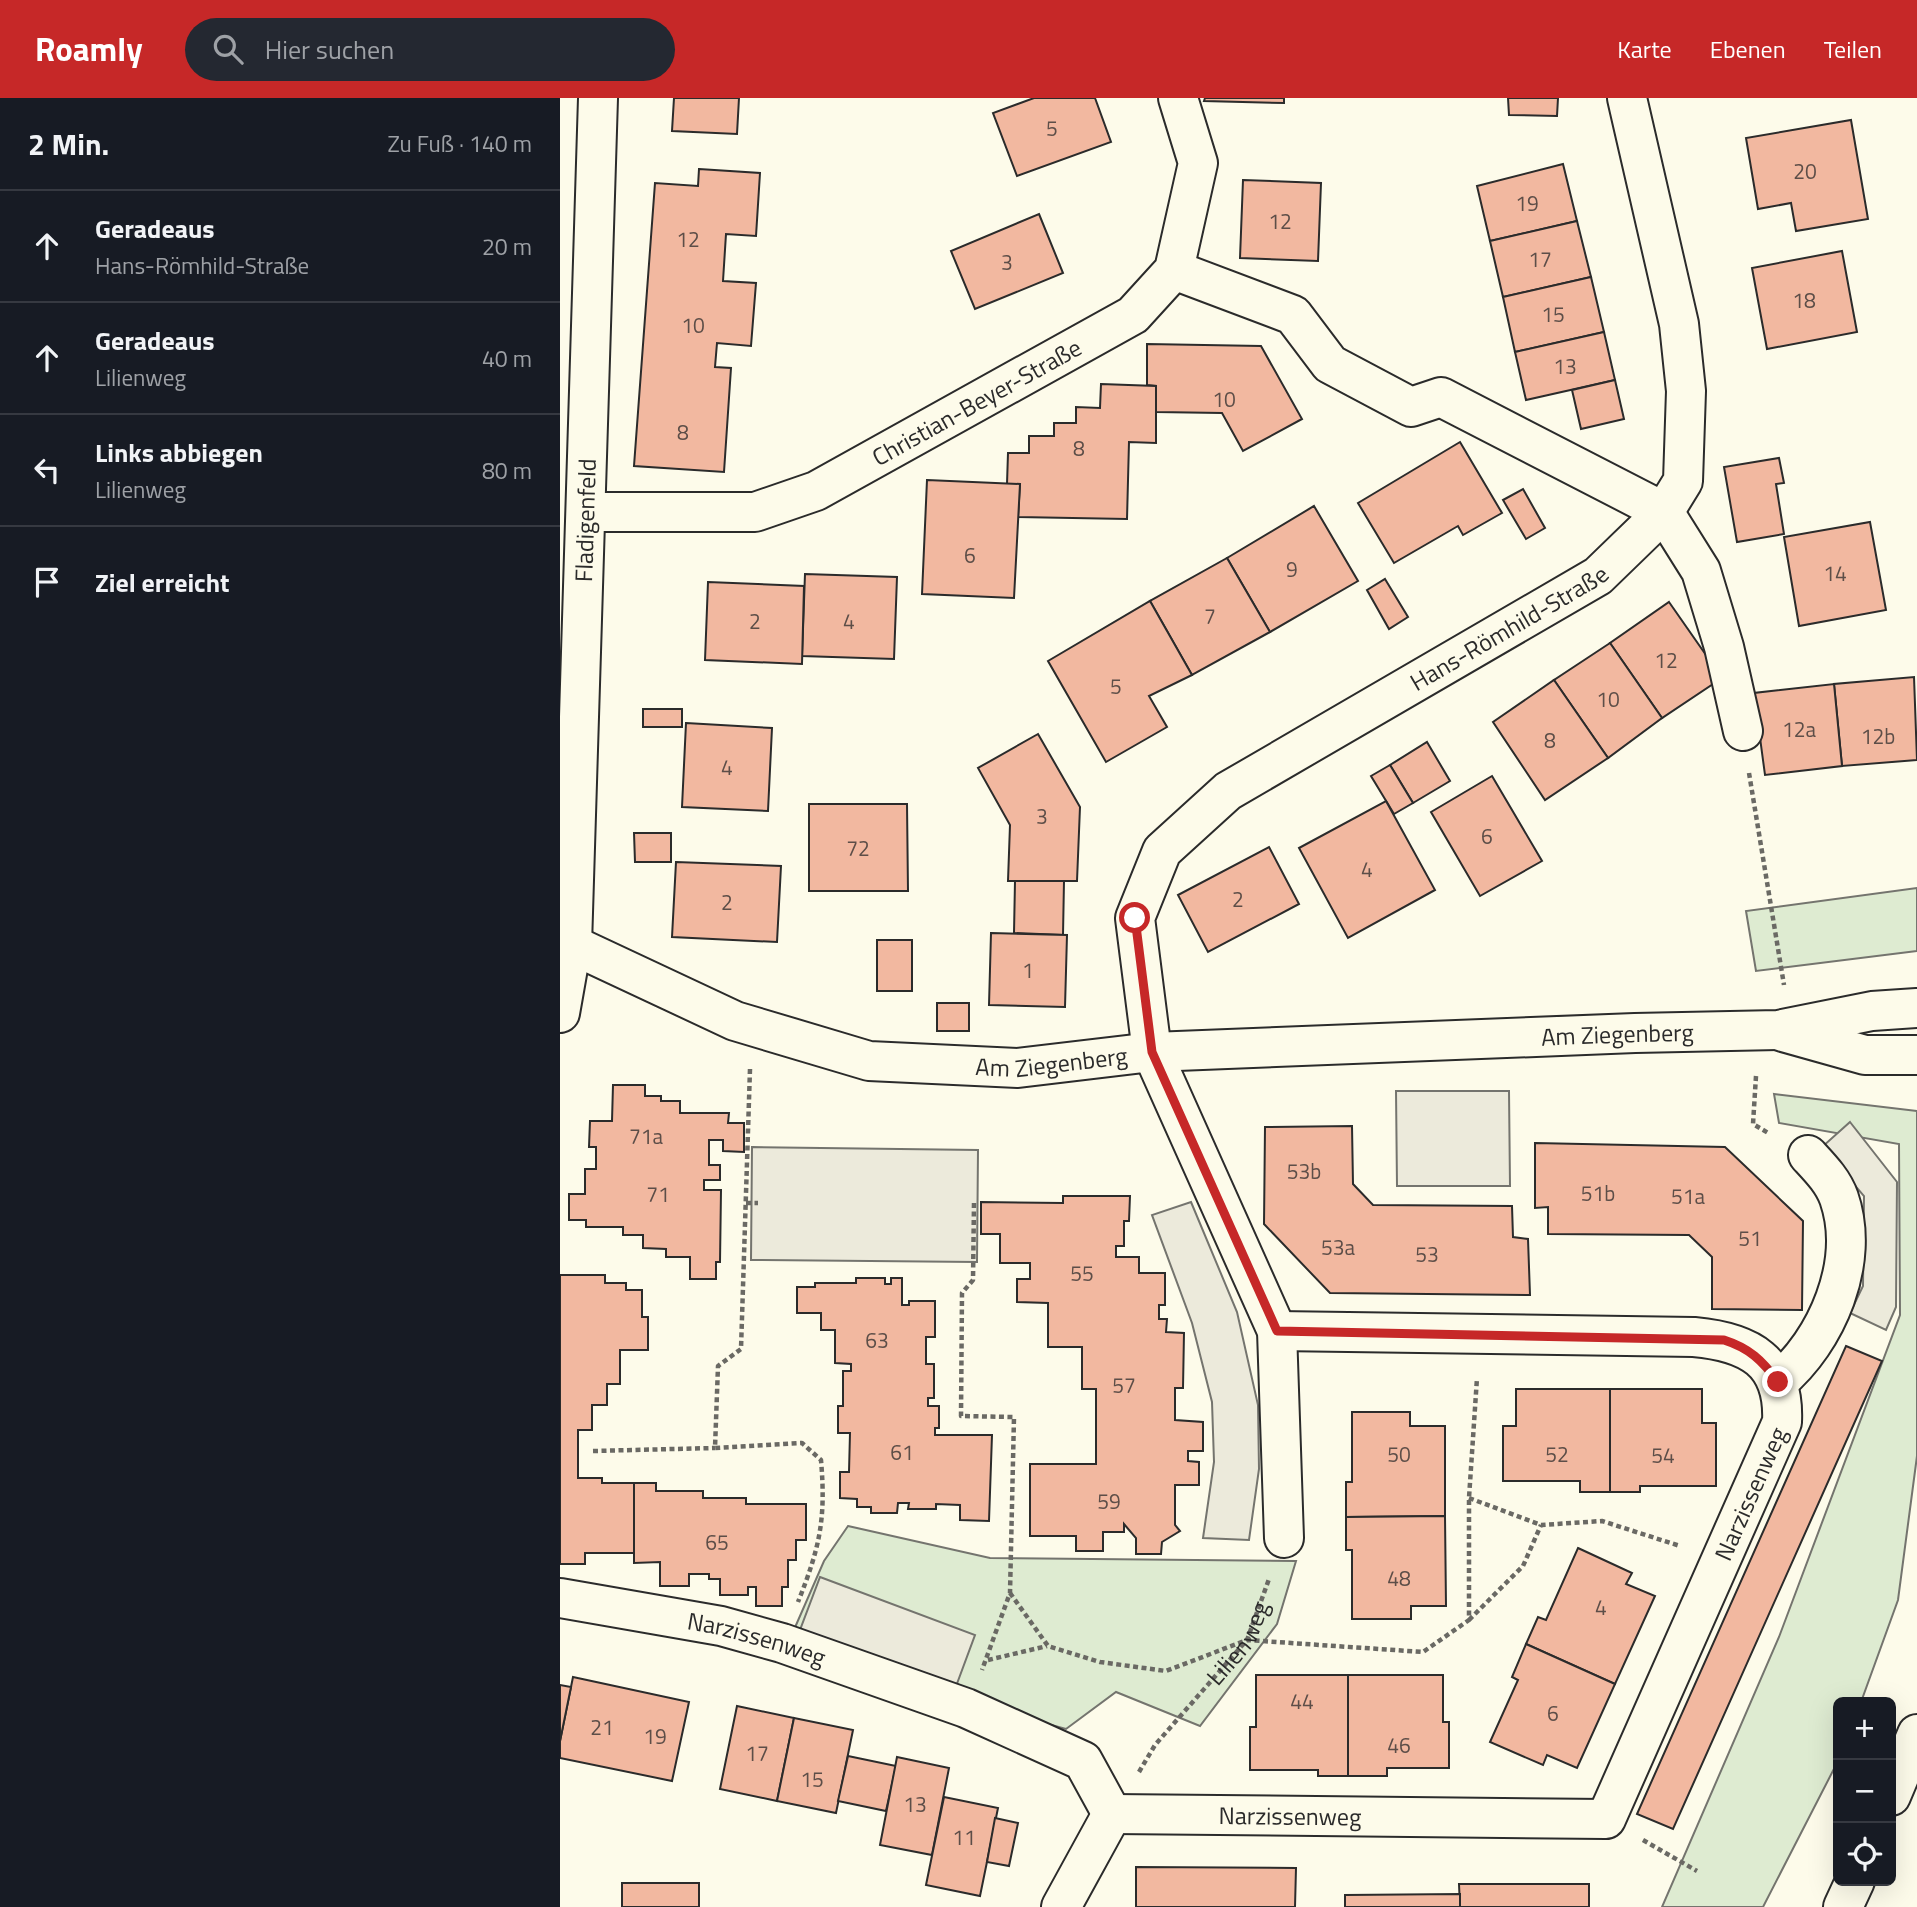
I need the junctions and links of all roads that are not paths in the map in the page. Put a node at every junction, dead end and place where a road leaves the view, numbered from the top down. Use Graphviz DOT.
graph roads {
  1 [pos="598,98"];
  2 [pos="1178,98"];
  3 [pos="1627,98"];
  4 [pos="1174,270"];
  5 [pos="587,512"];
  6 [pos="1664,512"];
  7 [pos="1743,731"];
  8 [pos="566,942"];
  9 [pos="1917,1008"];
  10 [pos="560,1013"];
  11 [pos="1778,1030"];
  12 [pos="1152,1052"];
  13 [pos="1917,1055"];
  14 [pos="1808,1155"];
  15 [pos="1277,1331"];
  16 [pos="1778,1382"];
  17 [pos="1284,1538"];
  18 [pos="560,1598"];
  19 [pos="1917,1734"];
  20 [pos="1896,1784"];
  21 [pos="1112,1814"];
  22 [pos="1853,1886"];
  23 [pos="1061,1907"];
  24 [pos="1843,1907"];
  1 -- 5 [label="street, Fladigenfeld"];
  2 -- 4 [label="street, Christian-Beyer-Straße"];
  3 -- 6 [label="street, Hans-Römhild-Straße"];
  4 -- 5 [label="street, Christian-Beyer-Straße"];
  4 -- 6 [label="street"];
  5 -- 8 [label="street, Fladigenfeld"];
  6 -- 7 [label="street"];
  6 -- 12 [label="street, Hans-Römhild-Straße"];
  8 -- 10 [label="street"];
  8 -- 12 [label="street, Am Ziegenberg"];
  9 -- 11 [label="street, Am Ziegenberg"];
  11 -- 12 [label="street, Am Ziegenberg"];
  11 -- 13 [label="street, Am Ziegenberg"];
  12 -- 15 [label="street"];
  14 -- 16 [label="street"];
  15 -- 16 [label="street"];
  15 -- 17 [label="street"];
  16 -- 21 [label="street, Narzissenweg"];
  18 -- 21 [label="street, Narzissenweg"];
  19 -- 20 [label="street"];
  21 -- 23 [label="street"];
  22 -- 24 [label="street"];
}
